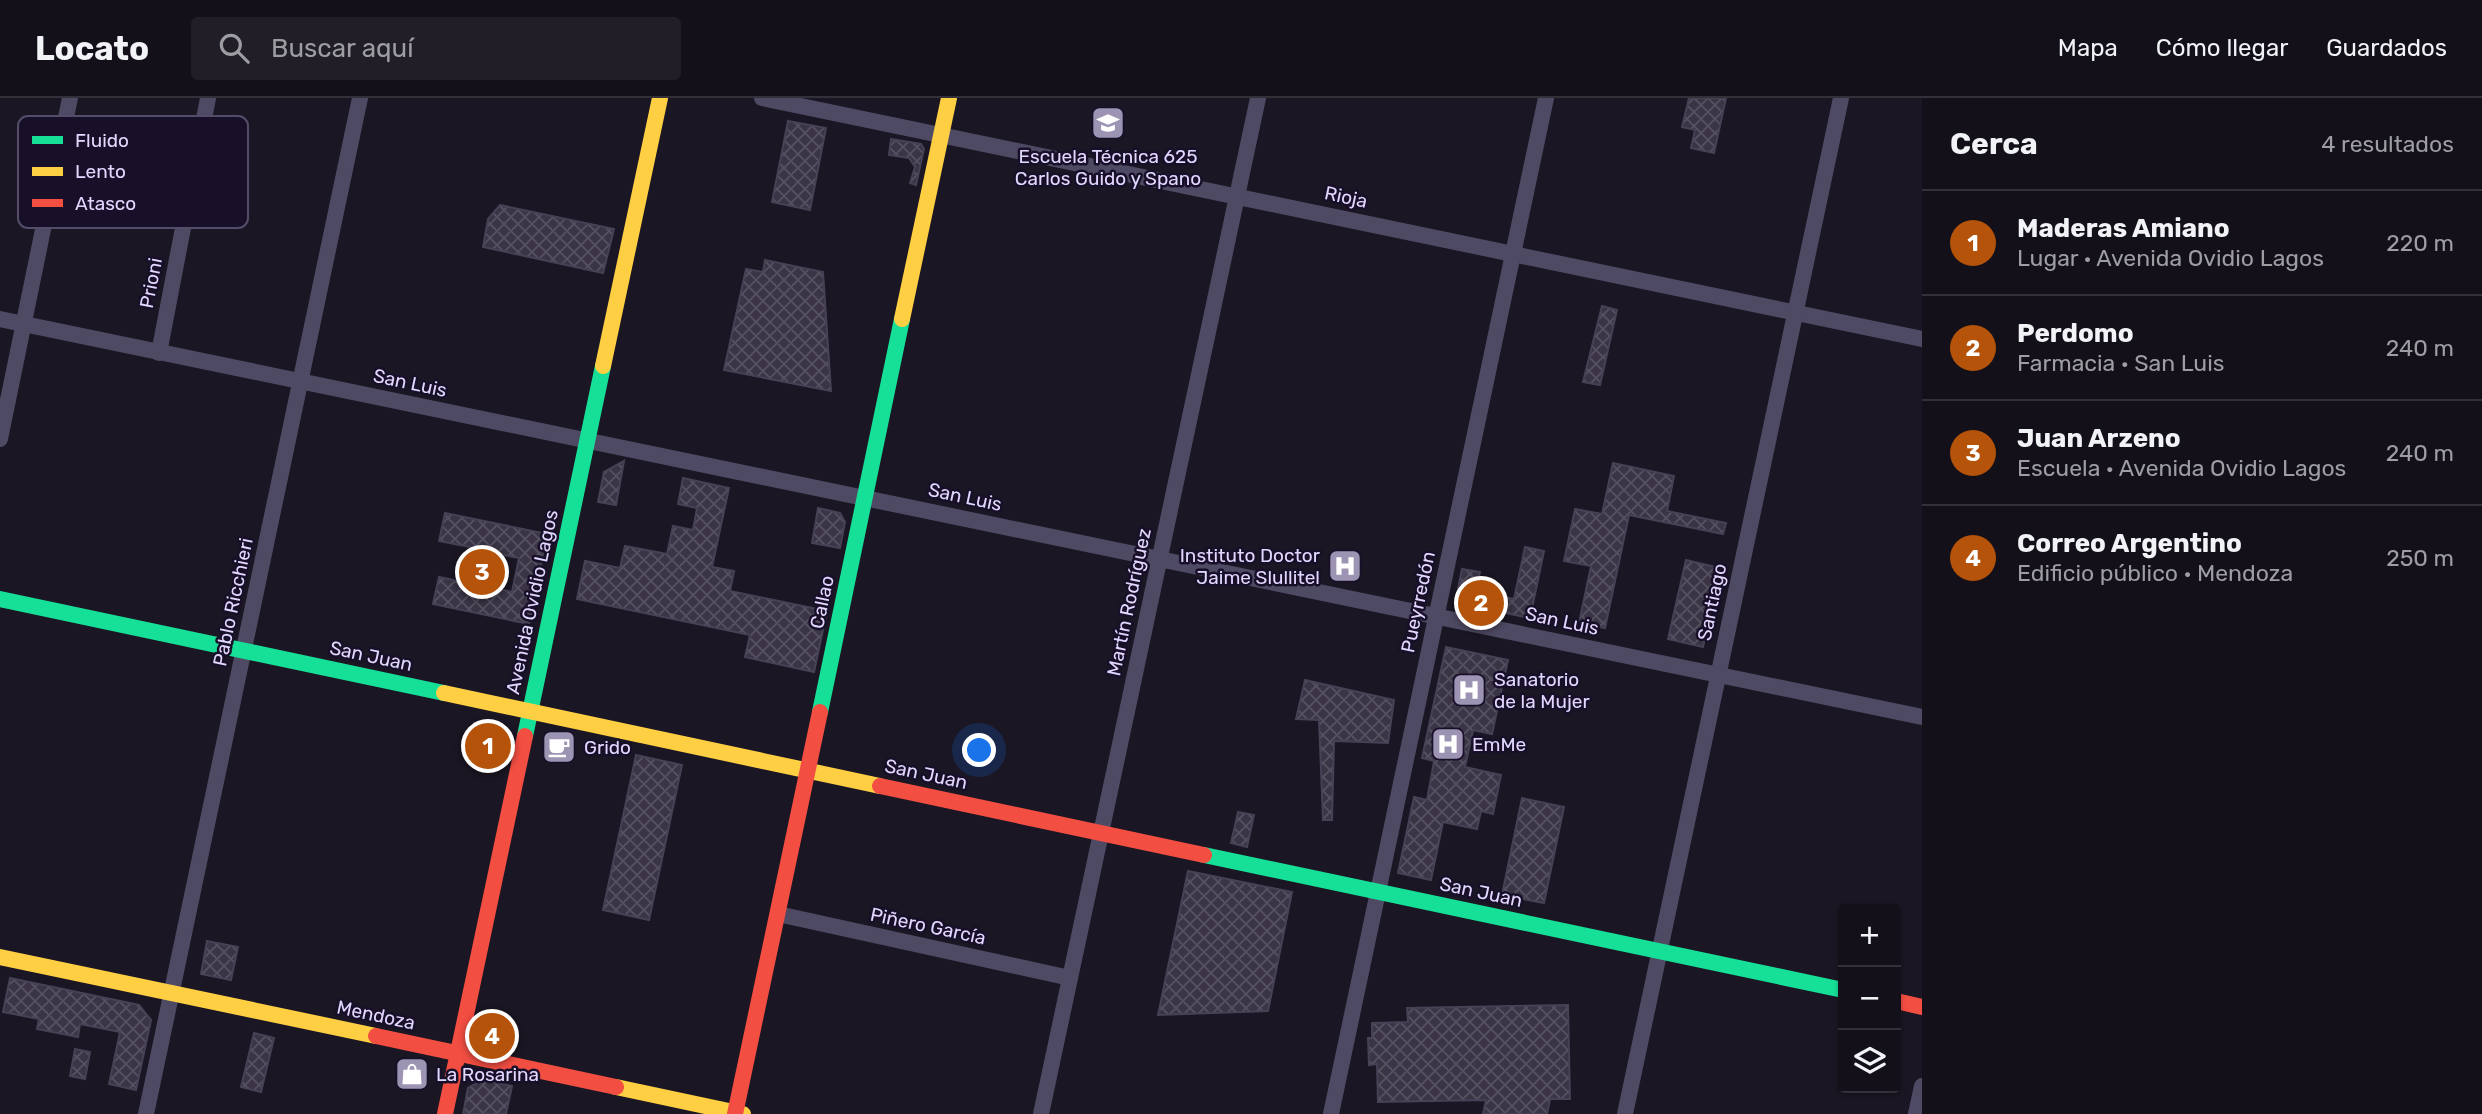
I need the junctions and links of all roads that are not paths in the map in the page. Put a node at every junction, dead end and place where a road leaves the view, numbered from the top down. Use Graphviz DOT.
graph roads {
  1 [pos="70,98"];
  2 [pos="208,98"];
  3 [pos="360,98"];
  4 [pos="660,98"];
  5 [pos="762,98"];
  6 [pos="949,98"];
  7 [pos="1258,98"];
  8 [pos="1546,98"];
  9 [pos="1841,98"];
  10 [pos="66,116"];
  11 [pos="205,116"];
  12 [pos="942,135"];
  13 [pos="1237,196"];
  14 [pos="44,228"];
  15 [pos="183,228"];
  16 [pos="1514,253"];
  17 [pos="1796,313"];
  18 [pos="0,319"];
  19 [pos="25,325"];
  20 [pos="1922,339"];
  21 [pos="159,352"];
  22 [pos="300,382"];
  23 [pos="0,439"];
  24 [pos="588,441"];
  25 [pos="865,498"];
  26 [pos="1159,559"];
  27 [pos="0,599"];
  28 [pos="1437,616"];
  29 [pos="244,651"];
  30 [pos="1718,674"];
  31 [pos="531,712"];
  32 [pos="1922,717"];
  33 [pos="808,771"];
  34 [pos="1101,833"];
  35 [pos="1378,892"];
  36 [pos="778,914"];
  37 [pos="1659,951"];
  38 [pos="0,957"];
  39 [pos="1070,978"];
  40 [pos="1838,989"];
  41 [pos="171,993"];
  42 [pos="1901,1003"];
  43 [pos="1922,1007"];
  44 [pos="458,1054"];
  45 [pos="1922,1086"];
  46 [pos="146,1114"];
  47 [pos="445,1114"];
  48 [pos="738,1114"];
  49 [pos="1041,1114"];
  50 [pos="1331,1114"];
  51 [pos="1625,1114"];
  52 [pos="1916,1114"];
  1 -- 10 [label="street"];
  2 -- 11 [label="street, Prioni"];
  3 -- 22 [label="street, Pablo Ricchieri"];
  4 -- 24 [label="main road, Avenida Ovidio Lagos"];
  5 -- 12 [label="street, Rioja"];
  6 -- 12 [label="main road, Callao"];
  7 -- 13 [label="street, Martín Rodríguez"];
  8 -- 16 [label="street, Pueyrredón"];
  9 -- 17 [label="street, Santiago"];
  12 -- 13 [label="street, Rioja"];
  12 -- 25 [label="main road, Callao"];
  13 -- 16 [label="street, Rioja"];
  13 -- 26 [label="street, Martín Rodríguez"];
  14 -- 19 [label="street"];
  15 -- 21 [label="street, Prioni"];
  16 -- 17 [label="street, Rioja"];
  16 -- 28 [label="street, Pueyrredón"];
  17 -- 20 [label="street, Rioja"];
  17 -- 30 [label="street, Santiago"];
  18 -- 19 [label="street, San Luis"];
  19 -- 21 [label="street, San Luis"];
  19 -- 23 [label="street"];
  21 -- 22 [label="street, San Luis"];
  22 -- 24 [label="street, San Luis"];
  22 -- 29 [label="street, Pablo Ricchieri"];
  24 -- 25 [label="street, San Luis"];
  24 -- 31 [label="main road, Avenida Ovidio Lagos"];
  25 -- 26 [label="street, San Luis"];
  25 -- 33 [label="main road, Callao"];
  26 -- 28 [label="street, San Luis"];
  26 -- 34 [label="street, Martín Rodríguez"];
  27 -- 29 [label="main road, San Juan"];
  28 -- 30 [label="street, San Luis"];
  28 -- 35 [label="street, Pueyrredón"];
  29 -- 31 [label="main road, San Juan"];
  29 -- 41 [label="street, Pablo Ricchieri"];
  30 -- 32 [label="street, San Luis"];
  30 -- 37 [label="street, Santiago"];
  31 -- 33 [label="main road, San Juan"];
  31 -- 44 [label="main road, Avenida Ovidio Lagos"];
  33 -- 34 [label="main road, San Juan"];
  33 -- 36 [label="main road, Callao"];
  34 -- 35 [label="main road, San Juan"];
  34 -- 39 [label="street, Martín Rodríguez"];
  35 -- 37 [label="main road, San Juan"];
  35 -- 50 [label="street, Pueyrredón"];
  36 -- 39 [label="street, Piñero García"];
  36 -- 48 [label="main road, Callao"];
  37 -- 40 [label="main road, San Juan"];
  37 -- 51 [label="street, Santiago"];
  38 -- 41 [label="main road, Mendoza"];
  39 -- 49 [label="street, Martín Rodríguez"];
  41 -- 44 [label="main road, Mendoza"];
  41 -- 46 [label="street, Pablo Ricchieri"];
  42 -- 43 [label="main road"];
  44 -- 47 [label="main road, Avenida Ovidio Lagos"];
  44 -- 48 [label="main road, Mendoza"];
  45 -- 52 [label="street"];
}
